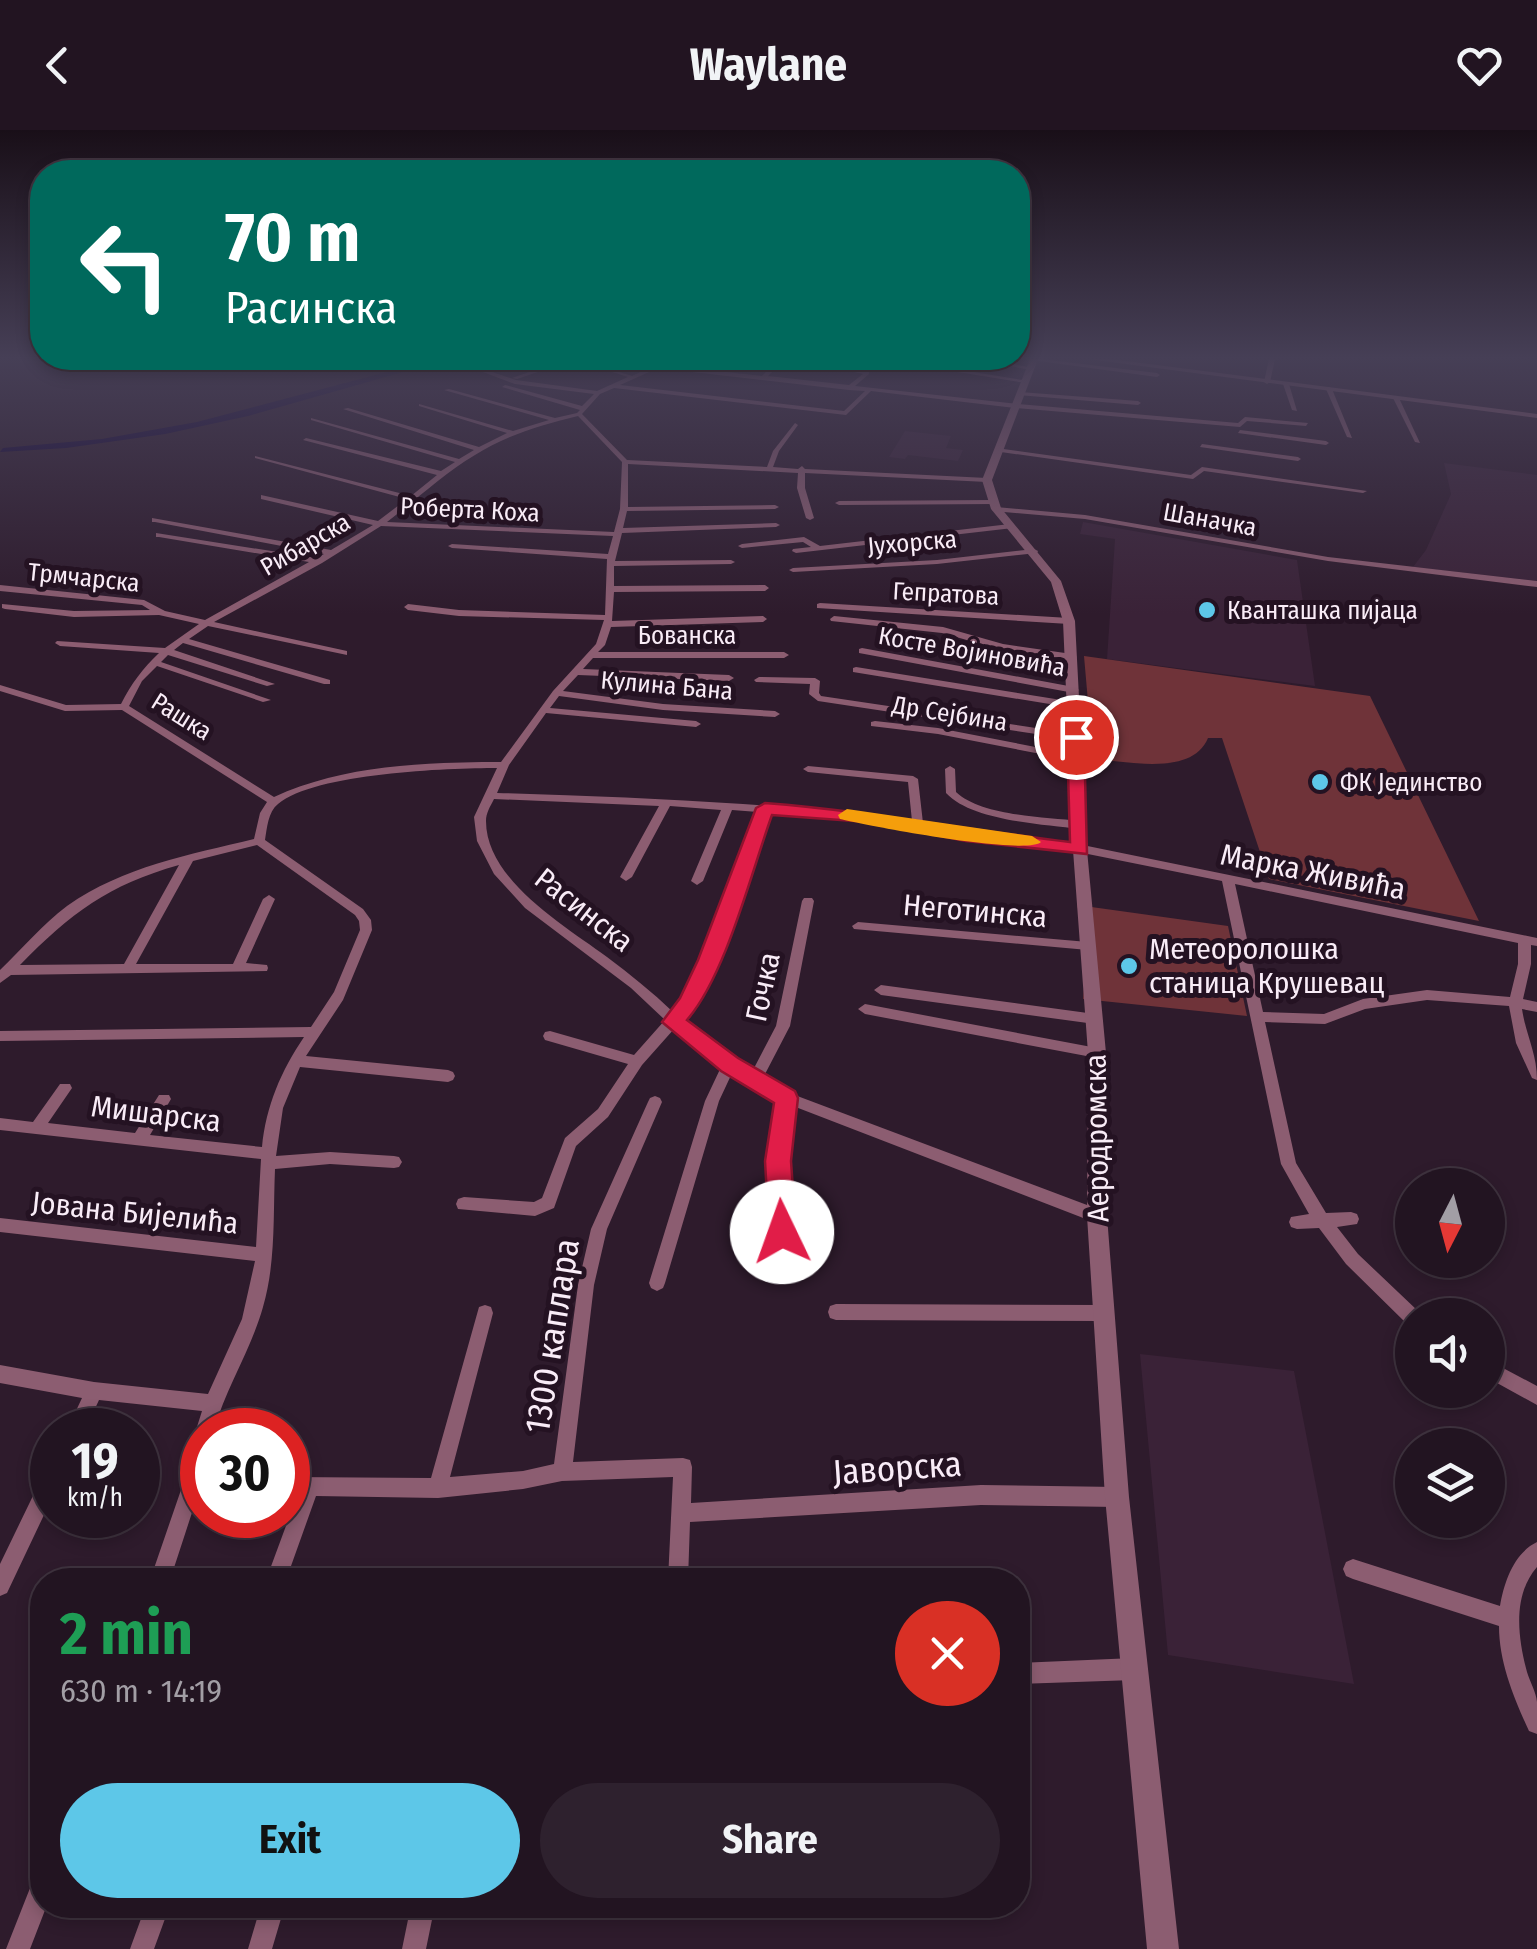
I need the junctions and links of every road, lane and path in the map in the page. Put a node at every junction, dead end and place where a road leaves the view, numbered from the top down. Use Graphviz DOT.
graph roads {
  1 [pos="322,444"];
  2 [pos="400,444"];
  3 [pos="463,444"];
  4 [pos="490,444"];
  5 [pos="608,444"];
  6 [pos="781,444"];
  7 [pos="999,444"];
  8 [pos="1236,444"];
  9 [pos="1202,446"];
  10 [pos="480,449"];
  11 [pos="996,450"];
  12 [pos="1235,450"];
  13 [pos="257,456"];
  14 [pos="1298,458"];
  15 [pos="460,461"];
  16 [pos="624,462"];
  17 [pos="770,467"];
  18 [pos="802,468"];
  19 [pos="443,474"];
  20 [pos="987,480"];
  21 [pos="1363,490"];
  22 [pos="264,496"];
  23 [pos="412,498"];
  24 [pos="839,503"];
  25 [pos="775,506"];
  26 [pos="994,506"];
  27 [pos="624,509"];
  28 [pos="810,518"];
  29 [pos="155,520"];
  30 [pos="380,524"];
  31 [pos="776,526"];
  32 [pos="1010,526"];
  33 [pos="618,532"];
  34 [pos="158,536"];
  35 [pos="452,546"];
  36 [pos="742,546"];
  37 [pos="818,548"];
  38 [pos="796,551"];
  39 [pos="1034,552"];
  40 [pos="334,553"];
  41 [pos="611,561"];
  42 [pos="320,562"];
  43 [pos="731,562"];
  44 [pos="792,570"];
  45 [pos="1537,584"];
  46 [pos="0,588"];
  47 [pos="765,588"];
  48 [pos="610,589"];
  49 [pos="4,606"];
  50 [pos="820,606"];
  51 [pos="408,607"];
  52 [pos="160,612"];
  53 [pos="834,619"];
  54 [pos="609,620"];
  55 [pos="762,620"];
  56 [pos="1069,621"];
  57 [pos="209,622"];
  58 [pos="182,640"];
  59 [pos="60,643"];
  60 [pos="166,651"];
  61 [pos="862,652"];
  62 [pos="344,654"];
  63 [pos="591,655"];
  64 [pos="784,655"];
  65 [pos="1072,656"];
  66 [pos="153,662"];
  67 [pos="856,670"];
  68 [pos="575,672"];
  69 [pos="728,678"];
  70 [pos="759,680"];
  71 [pos="327,682"];
  72 [pos="270,684"];
  73 [pos="0,688"];
  74 [pos="1074,690"];
  75 [pos="556,694"];
  76 [pos="266,700"];
  77 [pos="1074,706"];
  78 [pos="124,707"];
  79 [pos="544,710"];
  80 [pos="775,714"];
  81 [pos="696,724"];
  82 [pos="874,724"];
  83 [pos="1076,737"];
  84 [pos="1077,758"];
  85 [pos="504,765"];
  86 [pos="808,768"];
  87 [pos="950,769"];
  88 [pos="488,796"];
  89 [pos="273,801"];
  90 [pos="666,803"];
  91 [pos="728,806"];
  92 [pos="765,808"];
  93 [pos="1079,825"];
  94 [pos="918,826"];
  95 [pos="259,841"];
  96 [pos="1080,850"];
  97 [pos="190,856"];
  98 [pos="626,877"];
  99 [pos="1228,880"];
  100 [pos="697,882"];
  101 [pos="269,899"];
  102 [pos="808,901"];
  103 [pos="858,926"];
  104 [pos="1531,941"];
  105 [pos="1088,946"];
  106 [pos="238,966"];
  107 [pos="128,968"];
  108 [pos="262,968"];
  109 [pos="4,974"];
  110 [pos="881,990"];
  111 [pos="1516,1002"];
  112 [pos="1537,1007"];
  113 [pos="865,1009"];
  114 [pos="1256,1017"];
  115 [pos="1095,1019"];
  116 [pos="673,1022"];
  117 [pos="312,1032"];
  118 [pos="0,1036"];
  119 [pos="550,1036"];
  120 [pos="1097,1053"];
  121 [pos="637,1060"];
  122 [pos="297,1061"];
  123 [pos="730,1064"];
  124 [pos="1537,1074"];
  125 [pos="448,1076"];
  126 [pos="755,1079"];
  127 [pos="65,1088"];
  128 [pos="164,1098"];
  129 [pos="786,1098"];
  130 [pos="655,1102"];
  131 [pos="0,1124"];
  132 [pos="37,1128"];
  133 [pos="139,1140"];
  134 [pos="269,1158"];
  135 [pos="394,1162"];
  136 [pos="464,1204"];
  137 [pos="1098,1216"];
  138 [pos="1351,1219"];
  139 [pos="1297,1222"];
  140 [pos="1323,1222"];
  141 [pos="0,1226"];
  142 [pos="782,1232"];
  143 [pos="265,1255"];
  144 [pos="657,1283"];
  145 [pos="1395,1301"];
  146 [pos="836,1312"];
  147 [pos="1104,1313"];
  148 [pos="485,1314"];
  149 [pos="0,1374"];
  150 [pos="1505,1378"];
  151 [pos="94,1391"];
  152 [pos="1537,1396"];
  153 [pos="212,1403"];
  154 [pos="86,1408"];
  155 [pos="211,1408"];
  156 [pos="562,1472"];
  157 [pos="310,1486"];
  158 [pos="438,1488"];
  159 [pos="1118,1497"];
  160 [pos="681,1514"];
  161 [pos="30,1524"];
  162 [pos="180,1530"];
  163 [pos="291,1538"];
  164 [pos="1537,1552"];
  165 [pos="165,1568"];
  166 [pos="280,1568"];
  167 [pos="679,1568"];
  168 [pos="1353,1569"];
  169 [pos="0,1586"];
  170 [pos="1508,1620"];
  171 [pos="1134,1669"];
  172 [pos="1030,1673"];
  173 [pos="1537,1723"];
  174 [pos="30,1918"];
  175 [pos="153,1918"];
  176 [pos="269,1918"];
  177 [pos="420,1918"];
  178 [pos="18,1949"];
  179 [pos="142,1949"];
  180 [pos="260,1949"];
  181 [pos="414,1949"];
  182 [pos="1163,1949"];
  1 -- 19 [label="street"];
  2 -- 15 [label="street"];
  3 -- 10 [label="street"];
  4 -- 10 [label="street, Рибарска"];
  5 -- 16 [label="street"];
  6 -- 17 [label="street"];
  7 -- 11 [label="street, Аеродромска"];
  8 -- 12 [label="street"];
  9 -- 12 [label="street"];
  10 -- 15 [label="street, Рибарска"];
  11 -- 20 [label="street, Аеродромска"];
  11 -- 21 [label="street"];
  12 -- 14 [label="street"];
  13 -- 23 [label="street"];
  15 -- 19 [label="street, Рибарска"];
  16 -- 17 [label="street"];
  16 -- 27 [label="street, Расинска"];
  17 -- 18 [label="street"];
  18 -- 20 [label="street"];
  18 -- 28 [label="street"];
  19 -- 23 [label="street, Рибарска"];
  20 -- 26 [label="street, Аеродромска"];
  22 -- 30 [label="street, Роберта Коха"];
  23 -- 30 [label="street, Рибарска"];
  24 -- 26 [label="street, Шаначка"];
  25 -- 27 [label="street"];
  26 -- 32 [label="street, Аеродромска"];
  26 -- 45 [label="street, Шаначка"];
  27 -- 33 [label="street, Расинска"];
  29 -- 40 [label="street"];
  30 -- 33 [label="street, Роберта Коха"];
  30 -- 40 [label="street, Рибарска"];
  31 -- 33 [label="street, Роберта Коха"];
  32 -- 37 [label="street"];
  32 -- 39 [label="street, Аеродромска"];
  33 -- 41 [label="street, Расинска"];
  34 -- 42 [label="street"];
  35 -- 41 [label="street"];
  36 -- 37 [label="street"];
  37 -- 38 [label="street"];
  39 -- 44 [label="street, Јухорска"];
  39 -- 56 [label="street, Аеродромска"];
  40 -- 42 [label="street, Рибарска"];
  41 -- 43 [label="street"];
  41 -- 48 [label="street, Расинска"];
  42 -- 57 [label="street, Рибарска"];
  46 -- 52 [label="street, Трмчарска"];
  47 -- 48 [label="street"];
  48 -- 54 [label="street, Расинска"];
  49 -- 52 [label="street, Трмчарска"];
  50 -- 56 [label="street, Гепратова"];
  51 -- 54 [label="street"];
  52 -- 57 [label="street, Трмчарска"];
  53 -- 65 [label="street"];
  54 -- 55 [label="street"];
  54 -- 63 [label="street, Расинска"];
  56 -- 65 [label="street, Аеродромска"];
  57 -- 58 [label="street, Рибарска"];
  57 -- 62 [label="street, Трмчарска"];
  58 -- 60 [label="street, Рибарска"];
  58 -- 71 [label="street"];
  59 -- 60 [label="street"];
  60 -- 66 [label="street, Рибарска"];
  60 -- 72 [label="street"];
  61 -- 74 [label="street, Косте Војиновића"];
  63 -- 64 [label="street, Бованска"];
  63 -- 68 [label="street, Расинска"];
  65 -- 74 [label="street, Аеродромска"];
  66 -- 76 [label="street"];
  66 -- 78 [label="street, Рибарска"];
  67 -- 77 [label="street"];
  68 -- 69 [label="street"];
  68 -- 75 [label="street, Расинска"];
  70 -- 83 [label="street"];
  73 -- 78 [label="street, Рашка"];
  74 -- 77 [label="street, Аеродромска"];
  75 -- 79 [label="street, Расинска"];
  75 -- 80 [label="street, Кулина Бана"];
  77 -- 83 [label="street, Аеродромска"];
  78 -- 89 [label="street, Рашка"];
  79 -- 81 [label="street"];
  79 -- 85 [label="street, Расинска"];
  82 -- 84 [label="street, Др Сејбина"];
  83 -- 84 [label="street, Аеродромска"];
  84 -- 93 [label="street, Аеродромска"];
  85 -- 88 [label="street, Расинска"];
  85 -- 89 [label="street"];
  86 -- 94 [label="street"];
  87 -- 93 [label="street"];
  88 -- 90 [label="street, Марка Живића"];
  88 -- 116 [label="street, Расинска"];
  89 -- 95 [label="street"];
  90 -- 91 [label="street, Марка Живића"];
  90 -- 98 [label="street"];
  91 -- 92 [label="street, Марка Живића"];
  91 -- 100 [label="street"];
  92 -- 94 [label="street, Марка Живића"];
  92 -- 116 [label="street"];
  93 -- 96 [label="street, Аеродромска"];
  94 -- 96 [label="street, Марка Живића"];
  95 -- 97 [label="street"];
  95 -- 117 [label="street"];
  96 -- 99 [label="street, Марка Живића"];
  96 -- 105 [label="street, Аеродромска"];
  97 -- 107 [label="street"];
  97 -- 109 [label="street"];
  99 -- 104 [label="street, Марка Живића"];
  99 -- 114 [label="street"];
  101 -- 106 [label="street"];
  102 -- 126 [label="street, Гочка"];
  103 -- 105 [label="street, Неготинска"];
  104 -- 111 [label="street"];
  105 -- 115 [label="street, Аеродромска"];
  106 -- 107 [label="street"];
  106 -- 108 [label="street"];
  107 -- 109 [label="street"];
  110 -- 115 [label="street"];
  111 -- 112 [label="street"];
  111 -- 114 [label="street"];
  111 -- 124 [label="street"];
  113 -- 120 [label="street"];
  114 -- 140 [label="street"];
  115 -- 120 [label="street, Аеродромска"];
  116 -- 121 [label="street"];
  116 -- 123 [label="street, Расинска"];
  117 -- 118 [label="street"];
  117 -- 122 [label="street"];
  119 -- 121 [label="street"];
  120 -- 137 [label="street, Аеродромска"];
  121 -- 136 [label="street"];
  122 -- 125 [label="street"];
  122 -- 134 [label="street"];
  123 -- 126 [label="street, Расинска"];
  123 -- 144 [label="street"];
  126 -- 129 [label="street, Расинска"];
  127 -- 132 [label="street, Мишарска"];
  128 -- 133 [label="street"];
  129 -- 137 [label="street, Расинска"];
  129 -- 142 [label="street"];
  130 -- 156 [label="street, 1300 каплара"];
  131 -- 132 [label="street, Мишарска"];
  132 -- 133 [label="street, Мишарска"];
  133 -- 134 [label="street, Мишарска"];
  134 -- 135 [label="street, Мишарска"];
  134 -- 143 [label="street"];
  137 -- 147 [label="street, Аеродромска"];
  138 -- 140 [label="street"];
  139 -- 140 [label="street"];
  140 -- 145 [label="street"];
  141 -- 143 [label="street, Јована Бијелића"];
  143 -- 153 [label="street"];
  146 -- 147 [label="street"];
  147 -- 159 [label="street, Аеродромска"];
  148 -- 158 [label="street"];
  149 -- 151 [label="street"];
  150 -- 152 [label="street"];
  151 -- 153 [label="street"];
  151 -- 154 [label="street"];
  153 -- 155 [label="street"];
  156 -- 158 [label="street"];
  156 -- 160 [label="street"];
  157 -- 158 [label="street"];
  159 -- 160 [label="street, Јаворска"];
  159 -- 171 [label="street, Аеродромска"];
  160 -- 167 [label="street"];
  161 -- 169 [label="street"];
  162 -- 165 [label="street"];
  163 -- 166 [label="street"];
  164 -- 170 [label="street"];
  168 -- 170 [label="street"];
  170 -- 173 [label="street"];
  171 -- 172 [label="street"];
  171 -- 182 [label="street, Аеродромска"];
  174 -- 178 [label="street"];
  175 -- 179 [label="street"];
  176 -- 180 [label="street"];
  177 -- 181 [label="street"];
}
